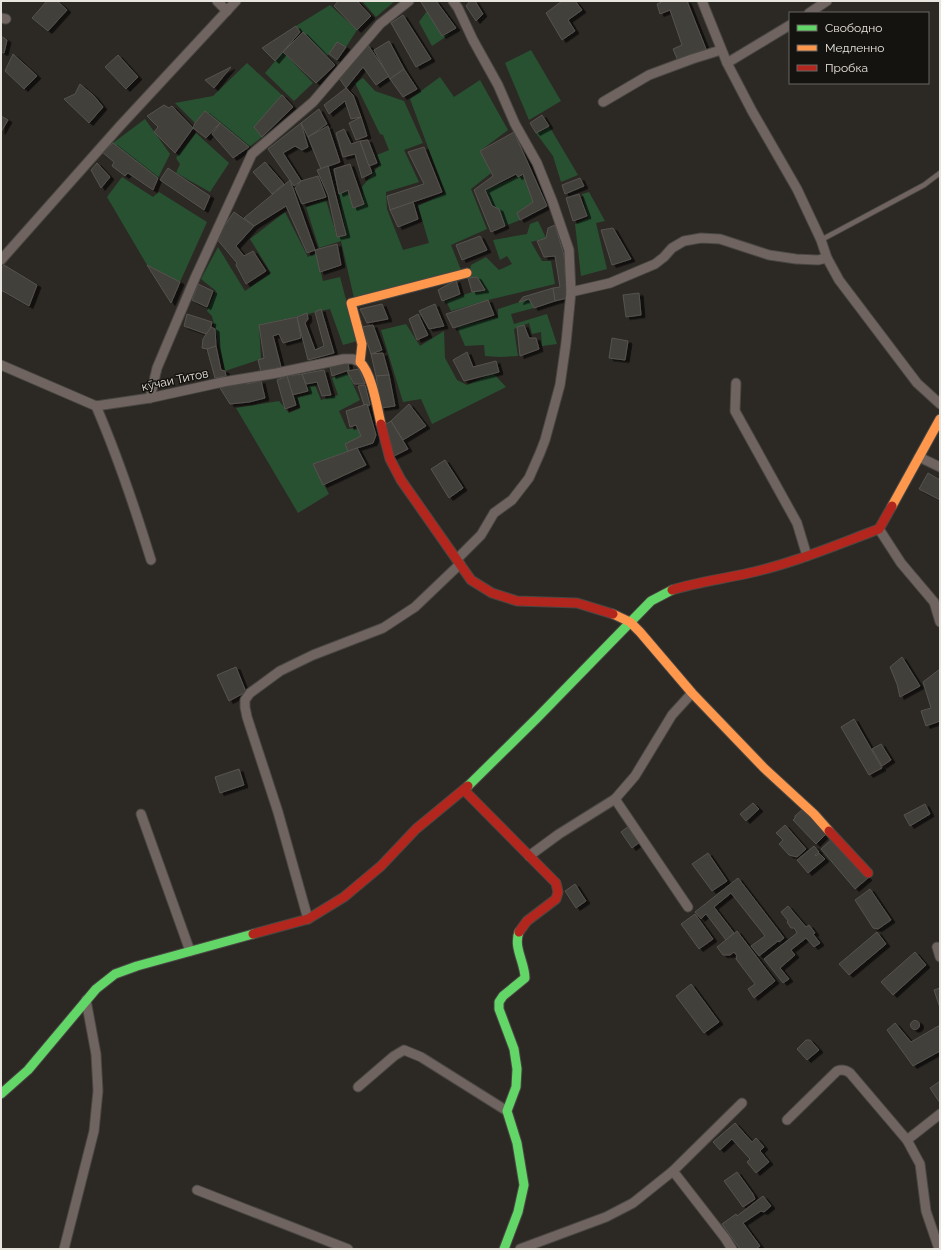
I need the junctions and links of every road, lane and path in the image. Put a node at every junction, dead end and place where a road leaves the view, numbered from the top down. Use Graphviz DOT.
graph roads {
  1 [pos="217,1"];
  2 [pos="236,1"];
  3 [pos="409,1"];
  4 [pos="452,1"];
  5 [pos="702,1"];
  6 [pos="827,1"];
  7 [pos="227,11"];
  8 [pos="810,12"];
  9 [pos="789,26"];
  10 [pos="721,50"];
  11 [pos="727,64"];
  12 [pos="603,102"];
  13 [pos="940,173"];
  14 [pos="821,240"];
  15 [pos="827,258"];
  16 [pos="1,260"];
  17 [pos="467,273"];
  18 [pos="571,292"];
  19 [pos="360,362"];
  20 [pos="1,365"];
  21 [pos="736,382"];
  22 [pos="150,398"];
  23 [pos="940,404"];
  24 [pos="96,406"];
  25 [pos="940,419"];
  26 [pos="919,457"];
  27 [pos="940,467"];
  28 [pos="879,529"];
  29 [pos="807,556"];
  30 [pos="151,560"];
  31 [pos="458,561"];
  32 [pos="630,622"];
  33 [pos="940,622"];
  34 [pos="692,693"];
  35 [pos="464,790"];
  36 [pos="615,799"];
  37 [pos="141,814"];
  38 [pos="530,856"];
  39 [pos="868,873"];
  40 [pos="688,907"];
  41 [pos="308,919"];
  42 [pos="937,947"];
  43 [pos="190,951"];
  44 [pos="940,956"];
  45 [pos="86,1000"];
  46 [pos="358,1087"];
  47 [pos="1,1094"];
  48 [pos="742,1103"];
  49 [pos="507,1111"];
  50 [pos="940,1114"];
  51 [pos="786,1120"];
  52 [pos="907,1140"];
  53 [pos="673,1170"];
  54 [pos="197,1190"];
  55 [pos="64,1249"];
  56 [pos="348,1249"];
  57 [pos="504,1249"];
  58 [pos="520,1249"];
  59 [pos="732,1249"];
  60 [pos="939,1249"];
  1 -- 7 [label="street"];
  2 -- 7 [label="street"];
  3 -- 22 [label="street"];
  4 -- 18 [label="street"];
  5 -- 10 [label="street"];
  6 -- 8 [label="street"];
  7 -- 16 [label="street"];
  9 -- 11 [label="street"];
  10 -- 11 [label="street"];
  10 -- 12 [label="street"];
  11 -- 14 [label="street"];
  13 -- 14 [label="lane"];
  14 -- 15 [label="street"];
  15 -- 18 [label="street"];
  15 -- 23 [label="street"];
  17 -- 19 [label="street"];
  18 -- 31 [label="street"];
  19 -- 22 [label="street, кӯчаи Титов"];
  19 -- 31 [label="street"];
  20 -- 24 [label="street"];
  21 -- 29 [label="street"];
  22 -- 24 [label="street, кӯчаи Титов"];
  24 -- 30 [label="street"];
  25 -- 26 [label="street"];
  26 -- 27 [label="street"];
  26 -- 28 [label="street"];
  28 -- 29 [label="street"];
  28 -- 33 [label="street"];
  29 -- 32 [label="street"];
  31 -- 32 [label="street"];
  31 -- 41 [label="street"];
  32 -- 34 [label="street"];
  32 -- 35 [label="street"];
  34 -- 36 [label="street"];
  34 -- 39 [label="street"];
  35 -- 38 [label="street"];
  35 -- 41 [label="street"];
  36 -- 38 [label="street"];
  36 -- 40 [label="street"];
  37 -- 43 [label="street"];
  38 -- 49 [label="street"];
  41 -- 43 [label="street"];
  42 -- 44 [label="street"];
  43 -- 45 [label="street"];
  45 -- 47 [label="street"];
  45 -- 55 [label="street"];
  46 -- 49 [label="street"];
  48 -- 53 [label="street"];
  49 -- 57 [label="street"];
  50 -- 52 [label="street"];
  51 -- 52 [label="street"];
  52 -- 60 [label="street"];
  53 -- 58 [label="street"];
  53 -- 59 [label="street"];
  54 -- 56 [label="street"];
}
